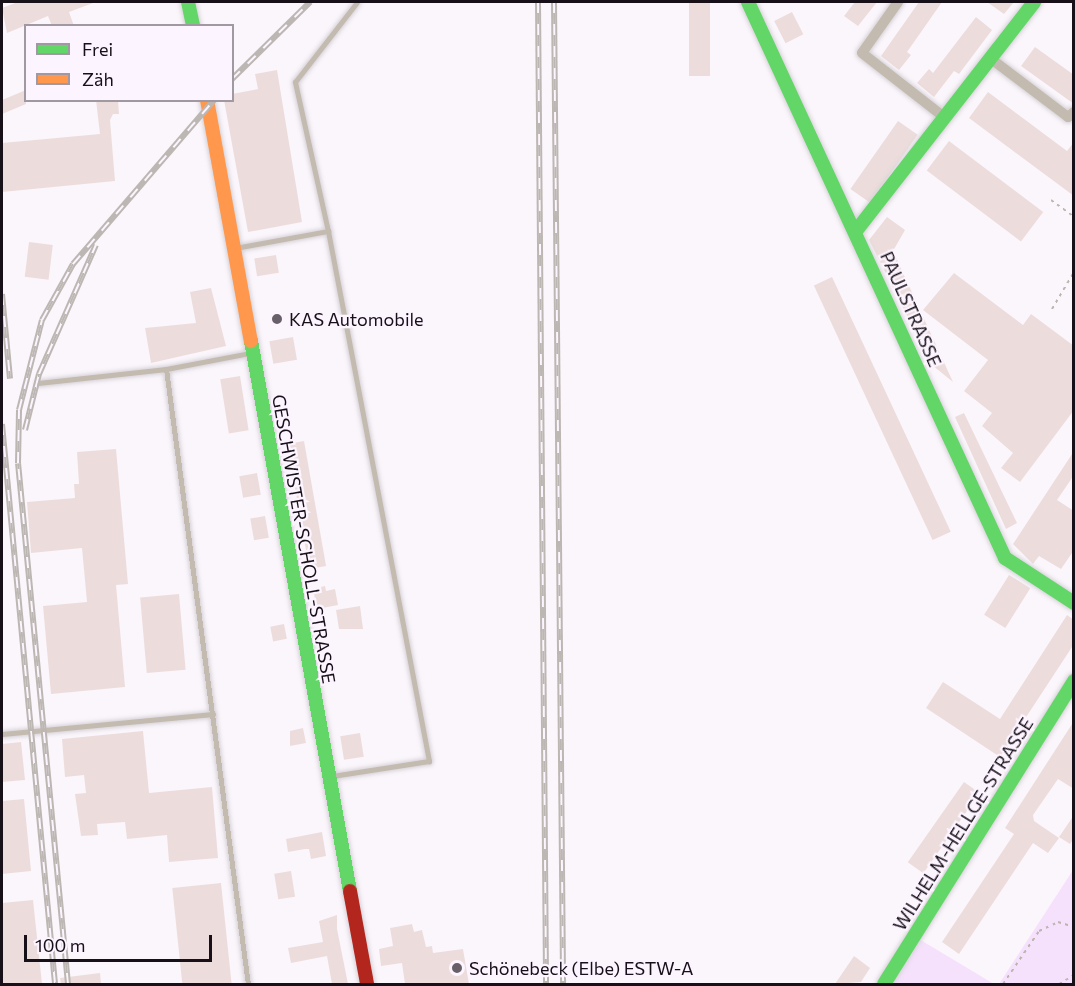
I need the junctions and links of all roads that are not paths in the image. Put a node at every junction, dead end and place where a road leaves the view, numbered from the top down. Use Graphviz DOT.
graph roads {
  1 [pos="188,2"];
  2 [pos="357,2"];
  3 [pos="748,2"];
  4 [pos="898,2"];
  5 [pos="1034,2"];
  6 [pos="193,24"];
  7 [pos="990,58"];
  8 [pos="207,102"];
  9 [pos="1074,112"];
  10 [pos="944,117"];
  11 [pos="328,231"];
  12 [pos="856,231"];
  13 [pos="234,248"];
  14 [pos="252,352"];
  15 [pos="166,369"];
  16 [pos="38,383"];
  17 [pos="1074,603"];
  18 [pos="1074,681"];
  19 [pos="213,714"];
  20 [pos="2,734"];
  21 [pos="329,776"];
  22 [pos="248,984"];
  23 [pos="367,984"];
  24 [pos="884,984"];
  1 -- 6 [label="street"];
  2 -- 11 [label="lane"];
  3 -- 12 [label="street, PAULSTRASSE"];
  4 -- 10 [label="street"];
  5 -- 7 [label="street"];
  7 -- 9 [label="street"];
  7 -- 10 [label="street"];
  8 -- 13 [label="street, GESCHWISTER-SCHOLL-STRASSE"];
  10 -- 12 [label="street"];
  11 -- 13 [label="lane"];
  11 -- 21 [label="lane"];
  12 -- 17 [label="street, PAULSTRASSE"];
  13 -- 14 [label="street, GESCHWISTER-SCHOLL-STRASSE"];
  14 -- 15 [label="lane"];
  14 -- 21 [label="street, GESCHWISTER-SCHOLL-STRASSE"];
  15 -- 16 [label="lane"];
  15 -- 19 [label="lane"];
  18 -- 24 [label="street, WILHELM-HELLGE-STRASSE"];
  19 -- 20 [label="lane"];
  19 -- 22 [label="lane"];
  21 -- 23 [label="street, GESCHWISTER-SCHOLL-STRASSE"];
}
